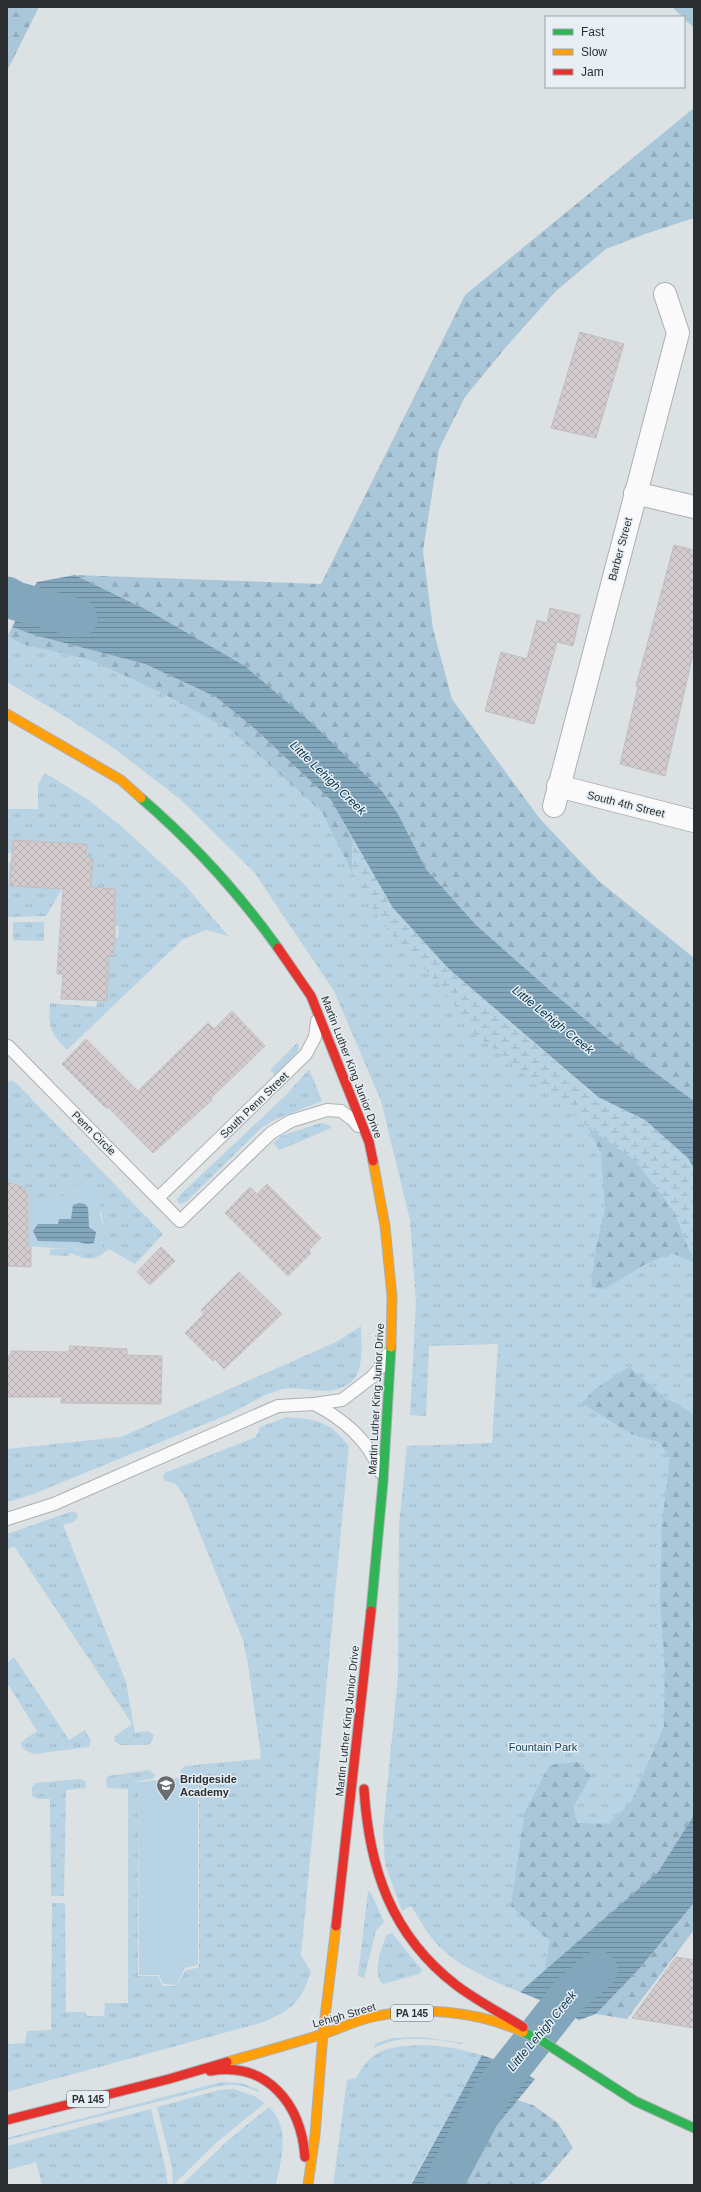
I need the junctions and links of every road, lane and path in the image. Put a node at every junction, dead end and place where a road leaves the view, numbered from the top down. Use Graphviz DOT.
graph roads {
  1 [pos="665,294"];
  2 [pos="635,493"];
  3 [pos="694,507"];
  4 [pos="7,714"];
  5 [pos="556,796"];
  6 [pos="694,821"];
  7 [pos="311,996"];
  8 [pos="8,1047"];
  9 [pos="369,1142"];
  10 [pos="158,1198"];
  11 [pos="393,1343"];
  12 [pos="314,1404"];
  13 [pos="384,1482"];
  14 [pos="7,1519"];
  15 [pos="365,1678"];
  16 [pos="505,2019"];
  17 [pos="323,2034"];
  18 [pos="170,2079"];
  19 [pos="9,2117"];
  20 [pos="694,2128"];
  21 [pos="304,2185"];
  22 [pos="308,2185"];
  1 -- 2 [label="street, Barber Street"];
  2 -- 3 [label="street"];
  2 -- 5 [label="street, Barber Street"];
  4 -- 7 [label="main road, Martin Luther King Junior Drive"];
  5 -- 6 [label="street, South 4th Street"];
  7 -- 9 [label="main road, Martin Luther King Junior Drive"];
  7 -- 10 [label="lane, South Penn Street"];
  8 -- 10 [label="lane, Penn Circle"];
  9 -- 10 [label="lane, Penn Circle"];
  9 -- 11 [label="main road, Martin Luther King Junior Drive"];
  11 -- 12 [label="lane"];
  11 -- 13 [label="main road, Martin Luther King Junior Drive"];
  12 -- 13 [label="lane"];
  12 -- 14 [label="lane"];
  13 -- 15 [label="main road, Martin Luther King Junior Drive"];
  15 -- 16 [label="main road"];
  15 -- 17 [label="main road, Martin Luther King Junior Drive"];
  16 -- 17 [label="main road, Lehigh Street / PA 145"];
  16 -- 20 [label="main road, Lehigh Street / PA 145"];
  17 -- 18 [label="main road, Lehigh Street / PA 145"];
  17 -- 22 [label="main road, Martin Luther King Junior Drive"];
  18 -- 19 [label="main road, Lehigh Street / PA 145"];
  18 -- 21 [label="main road"];
}
